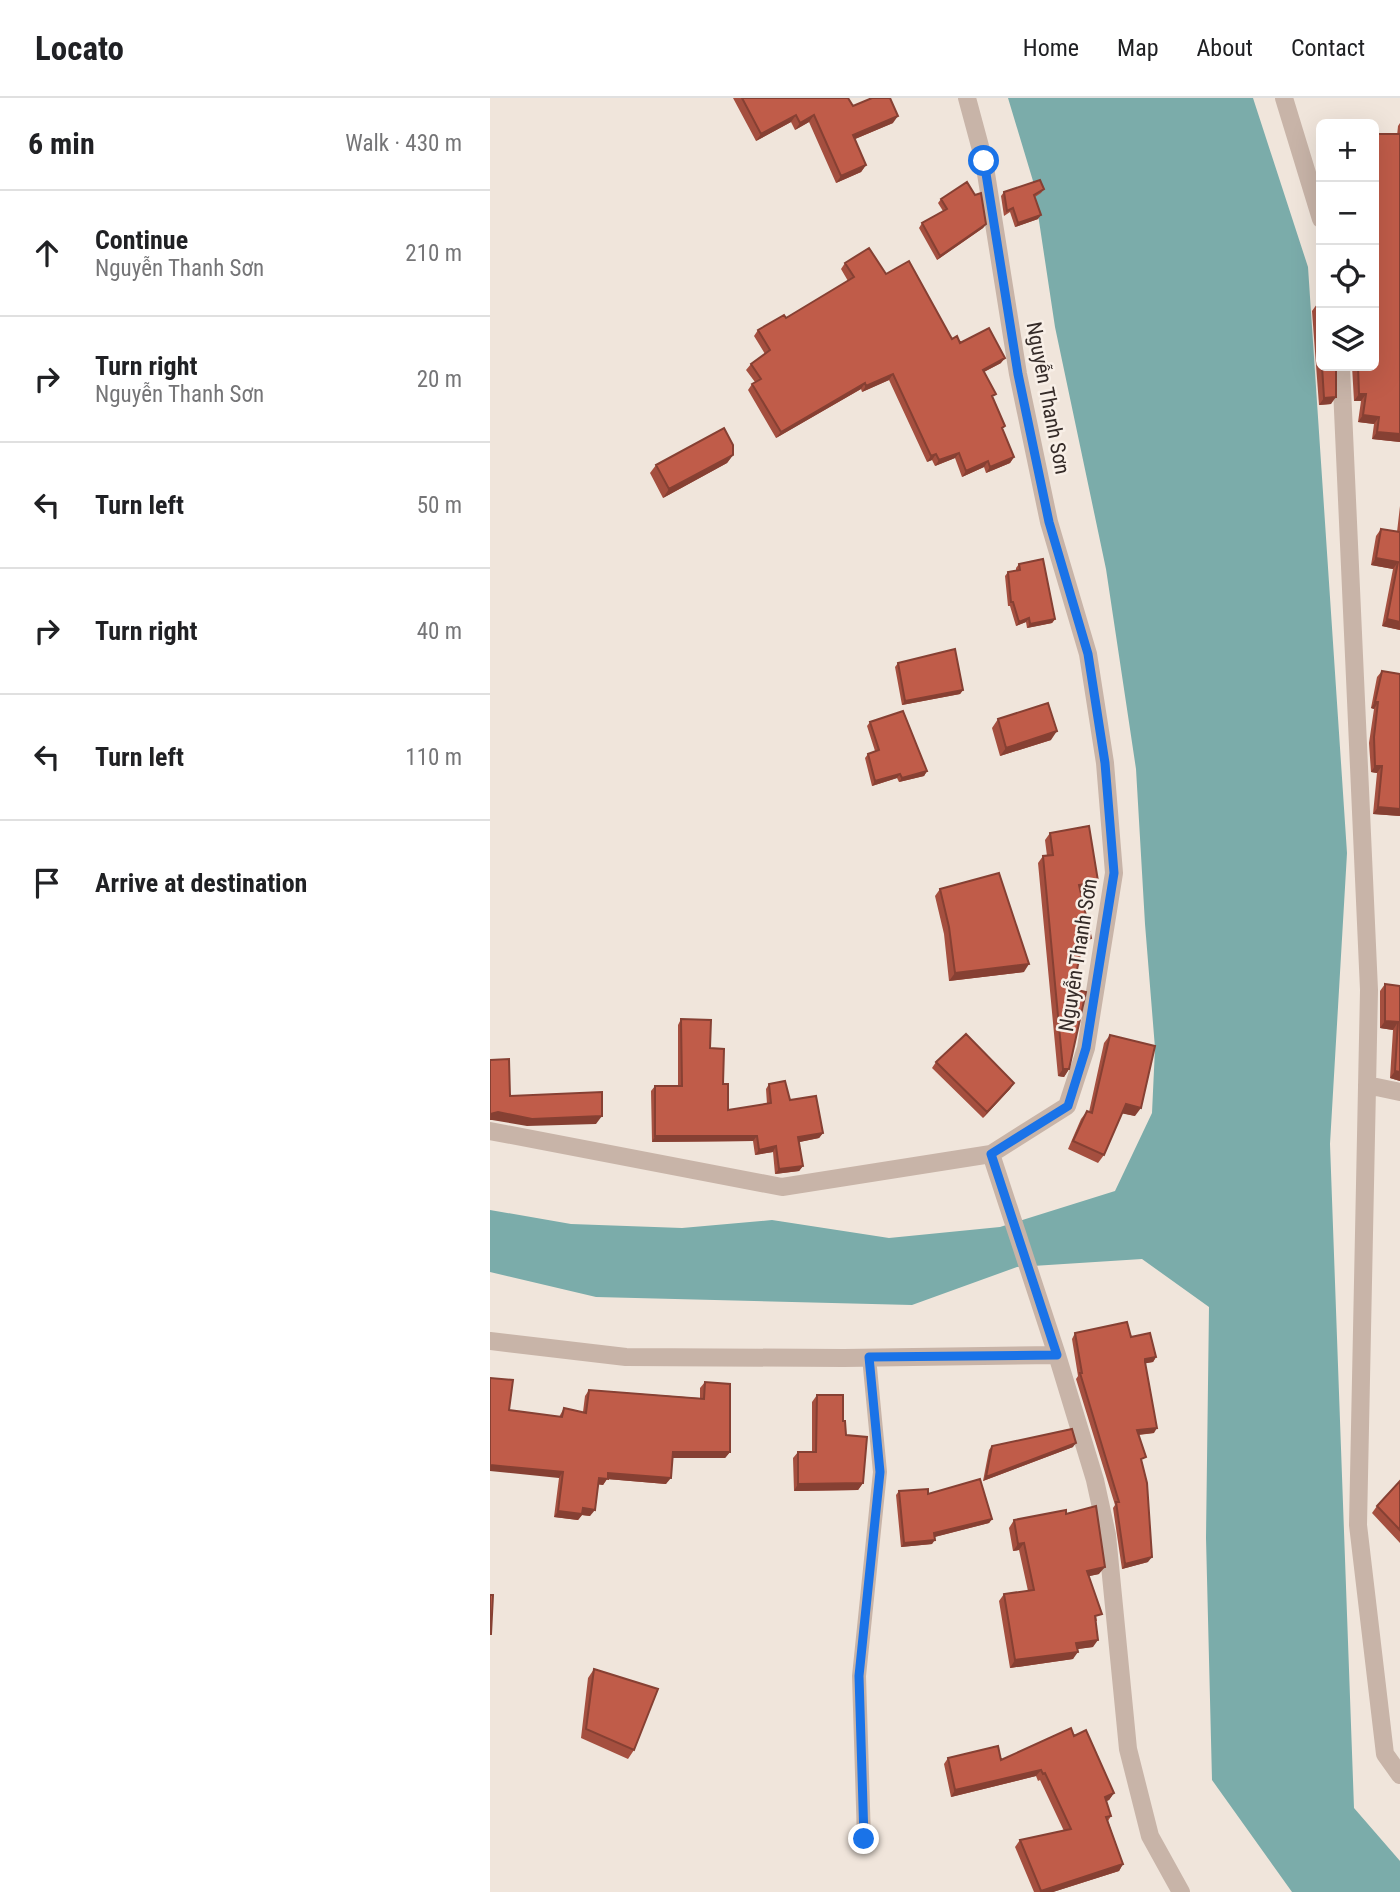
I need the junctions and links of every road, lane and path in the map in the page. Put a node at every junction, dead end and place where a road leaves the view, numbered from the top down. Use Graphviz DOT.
graph roads {
  1 [pos="967,98"];
  2 [pos="1284,98"];
  3 [pos="1316,203"];
  4 [pos="1341,371"];
  5 [pos="1367,1085"];
  6 [pos="1400,1092"];
  7 [pos="490,1130"];
  8 [pos="991,1154"];
  9 [pos="490,1341"];
  10 [pos="1057,1355"];
  11 [pos="869,1357"];
  12 [pos="1400,1774"];
  13 [pos="864,1839"];
  14 [pos="1181,1892"];
  1 -- 8 [label="street, Nguyễn Thanh Sơn"];
  2 -- 3 [label="street"];
  4 -- 5 [label="street"];
  5 -- 6 [label="street"];
  5 -- 12 [label="street"];
  7 -- 8 [label="street, Nguyễn Thanh Sơn"];
  8 -- 10 [label="street"];
  9 -- 11 [label="street"];
  10 -- 11 [label="street"];
  10 -- 14 [label="street"];
  11 -- 13 [label="lane"];
}
